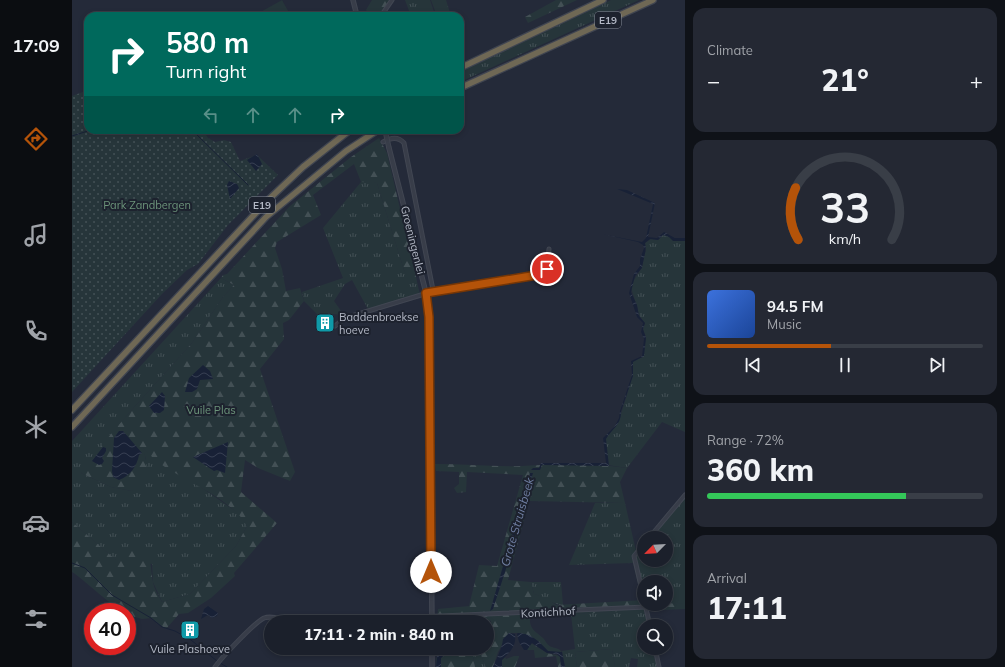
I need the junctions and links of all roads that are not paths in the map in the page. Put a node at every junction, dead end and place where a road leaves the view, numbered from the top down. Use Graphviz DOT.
graph roads {
  1 [pos="353,0"];
  2 [pos="392,0"];
  3 [pos="603,0"];
  4 [pos="653,0"];
  5 [pos="356,12"];
  6 [pos="384,12"];
  7 [pos="464,66"];
  8 [pos="464,86"];
  9 [pos="345,134"];
  10 [pos="372,134"];
  11 [pos="386,134"];
  12 [pos="383,142"];
  13 [pos="550,249"];
  14 [pos="432,291"];
  15 [pos="426,293"];
  16 [pos="335,326"];
  17 [pos="72,410"];
  18 [pos="72,427"];
  19 [pos="685,495"];
  20 [pos="656,531"];
  21 [pos="637,552"];
  22 [pos="638,575"];
  23 [pos="637,606"];
  24 [pos="432,615"];
  25 [pos="453,615"];
  26 [pos="264,618"];
  27 [pos="432,655"];
  28 [pos="656,655"];
  29 [pos="215,667"];
  30 [pos="432,667"];
  31 [pos="659,667"];
  1 -- 5 [label="street"];
  2 -- 6 [label="street"];
  3 -- 7 [label="highway, E19"];
  4 -- 8 [label="highway, E19"];
  9 -- 17 [label="highway, E19"];
  10 -- 18 [label="highway, E19"];
  11 -- 15 [label="street, Groeningenlei, bridge"];
  12 -- 14 [label="street"];
  13 -- 14 [label="street"];
  14 -- 15 [label="street"];
  15 -- 16 [label="street"];
  15 -- 24 [label="street, Groeningenlei"];
  19 -- 20 [label="street"];
  21 -- 22 [label="street"];
  23 -- 25 [label="street, Kontichhof"];
  26 -- 29 [label="street"];
  27 -- 30 [label="street"];
  28 -- 31 [label="street"];
}
